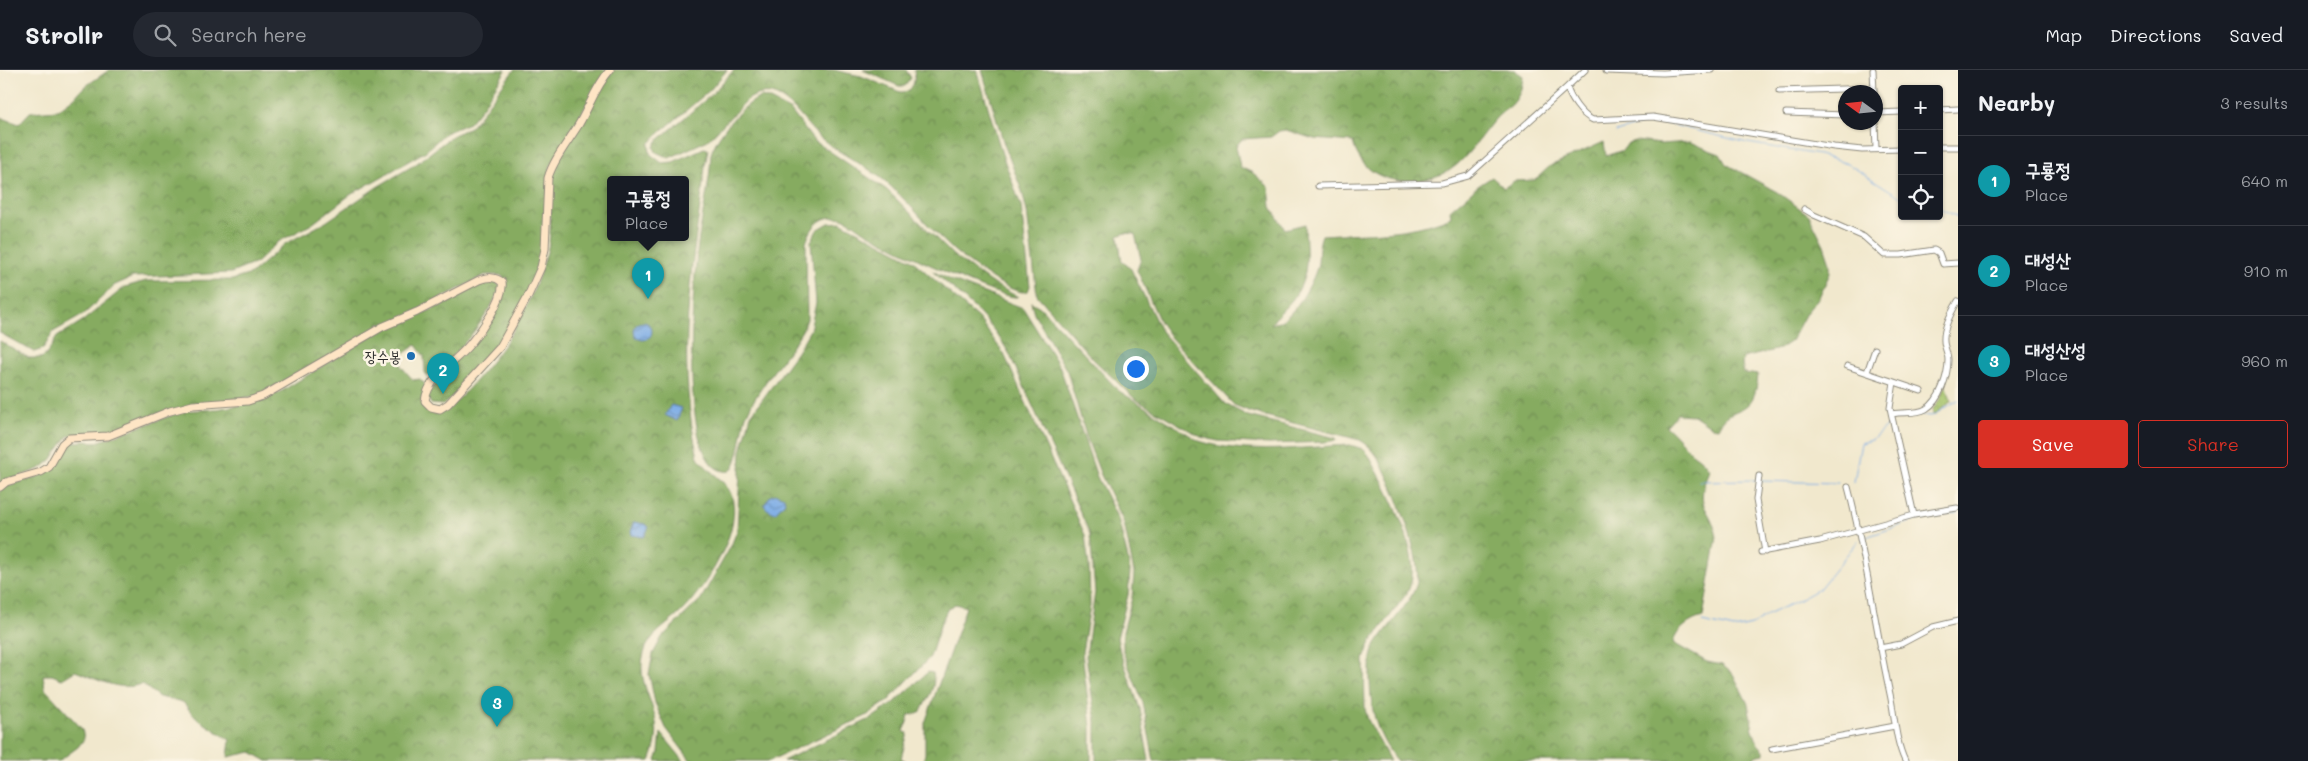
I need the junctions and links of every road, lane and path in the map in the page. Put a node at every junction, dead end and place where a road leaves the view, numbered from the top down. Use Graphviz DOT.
graph roads {
  1 [pos="610,70"];
  2 [pos="1585,70"];
  3 [pos="1711,70"];
  4 [pos="1873,70"];
  5 [pos="1606,72"];
  6 [pos="1874,85"];
  7 [pos="1567,87"];
  8 [pos="1838,90"];
  9 [pos="1779,91"];
  10 [pos="1958,109"];
  11 [pos="1943,110"];
  12 [pos="1898,112"];
  13 [pos="1786,113"];
  14 [pos="1883,113"];
  15 [pos="1838,115"];
  16 [pos="1875,130"];
  17 [pos="1958,147"];
  18 [pos="1943,148"];
  19 [pos="1898,149"];
  20 [pos="1876,150"];
  21 [pos="1318,186"];
  22 [pos="1804,209"];
  23 [pos="1958,263"];
  24 [pos="1958,301"];
  25 [pos="1875,349"];
  26 [pos="1847,366"];
  27 [pos="1867,372"];
  28 [pos="1894,382"];
  29 [pos="1921,391"];
  30 [pos="1892,414"];
  31 [pos="1760,476"];
  32 [pos="0,487"];
  33 [pos="1848,487"];
  34 [pos="1957,508"];
  35 [pos="1914,515"];
  36 [pos="1860,530"];
  37 [pos="1958,621"];
  38 [pos="1880,648"];
  39 [pos="1895,726"];
  40 [pos="1772,749"];
  41 [pos="1905,761"];
  1 -- 32 [label="street"];
  2 -- 7 [label="street"];
  3 -- 5 [label="street"];
  4 -- 6 [label="street"];
  7 -- 20 [label="street"];
  7 -- 21 [label="street"];
  8 -- 9 [label="street"];
  10 -- 11 [label="street"];
  12 -- 14 [label="street"];
  13 -- 15 [label="street"];
  16 -- 20 [label="street"];
  17 -- 18 [label="street"];
  19 -- 20 [label="street"];
  22 -- 23 [label="street"];
  24 -- 30 [label="street"];
  25 -- 27 [label="street"];
  26 -- 27 [label="street"];
  27 -- 28 [label="street"];
  28 -- 29 [label="street"];
  28 -- 30 [label="street"];
  30 -- 35 [label="street"];
  31 -- 36 [label="street"];
  33 -- 36 [label="street"];
  34 -- 35 [label="street"];
  35 -- 36 [label="street"];
  36 -- 38 [label="street"];
  37 -- 38 [label="street"];
  38 -- 39 [label="street"];
  39 -- 40 [label="street"];
  39 -- 41 [label="street"];
}
